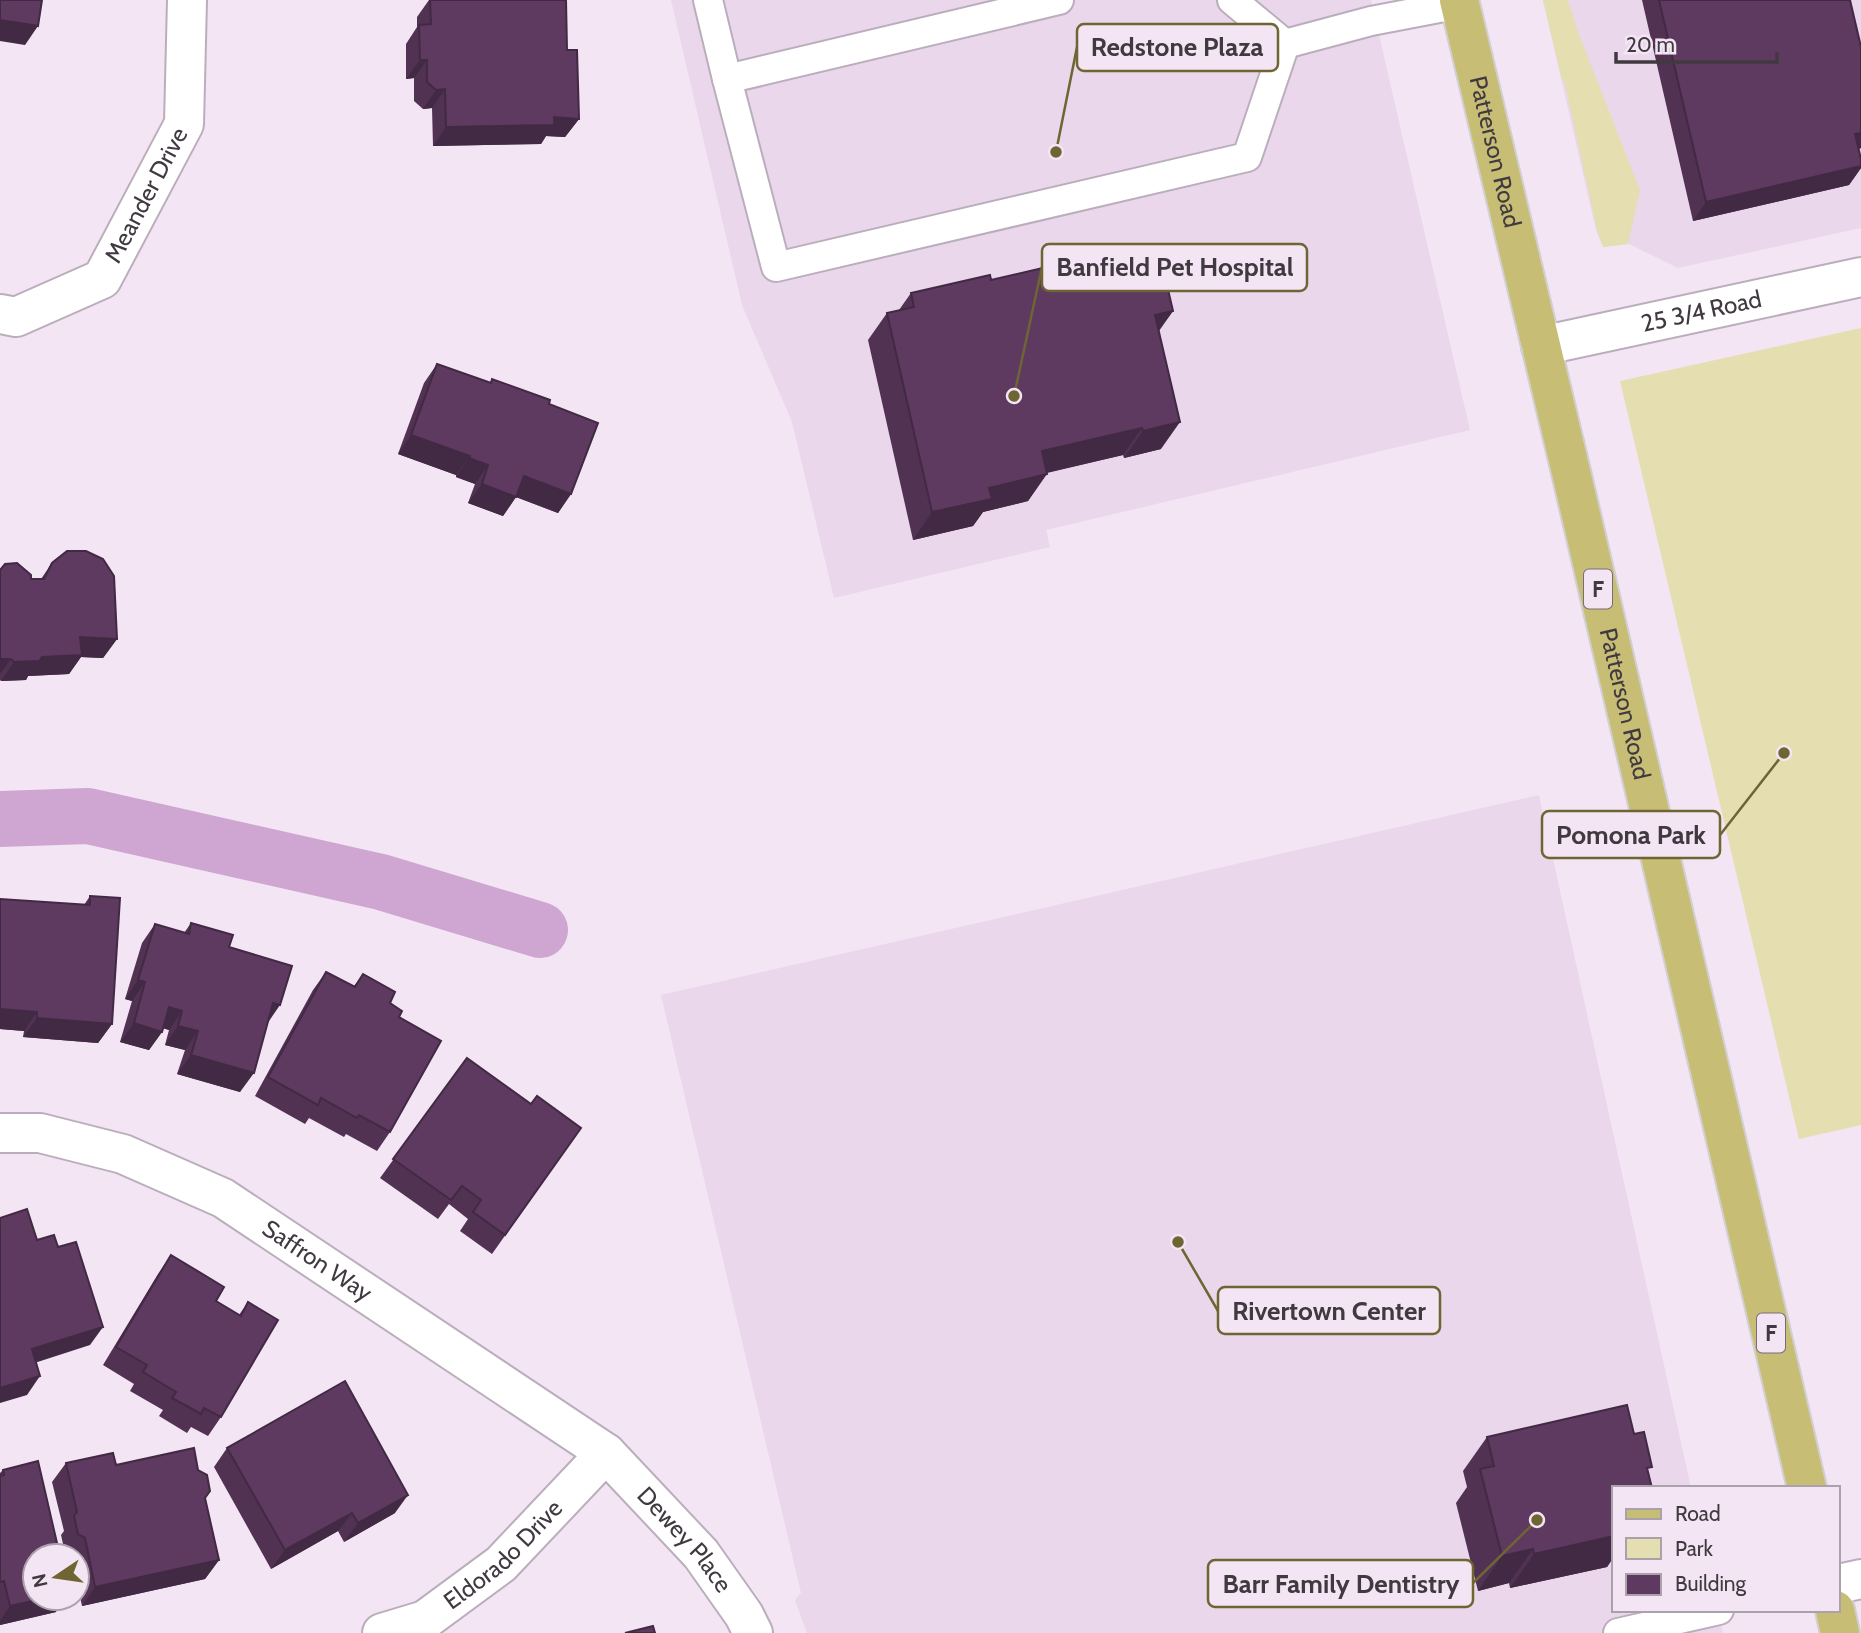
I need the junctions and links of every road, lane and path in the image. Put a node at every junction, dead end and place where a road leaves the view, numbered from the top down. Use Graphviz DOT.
graph roads {
  1 [pos="187,0"];
  2 [pos="708,0"];
  3 [pos="1059,0"];
  4 [pos="1232,0"];
  5 [pos="1459,2"];
  6 [pos="1285,44"];
  7 [pos="727,79"];
  8 [pos="1861,277"];
  9 [pos="0,314"];
  10 [pos="1541,346"];
  11 [pos="0,1133"];
  12 [pos="606,1453"];
  13 [pos="1807,1486"];
  14 [pos="1861,1579"];
  15 [pos="1840,1584"];
  16 [pos="1711,1612"];
  17 [pos="1835,1612"];
  18 [pos="1635,1631"];
  19 [pos="382,1633"];
  20 [pos="752,1633"];
  21 [pos="1840,1633"];
  1 -- 9 [label="street, Meander Drive"];
  2 -- 7 [label="lane"];
  3 -- 7 [label="lane"];
  4 -- 6 [label="lane"];
  5 -- 6 [label="lane"];
  5 -- 10 [label="main road, Patterson Road / F"];
  6 -- 7 [label="lane"];
  8 -- 10 [label="street, 25 3/4 Road"];
  10 -- 13 [label="main road, Patterson Road / F"];
  11 -- 12 [label="street, Saffron Way"];
  12 -- 19 [label="street, Eldorado Drive"];
  12 -- 20 [label="street, Dewey Place"];
  14 -- 15 [label="street"];
  16 -- 18 [label="lane"];
  17 -- 21 [label="main road"];
}
